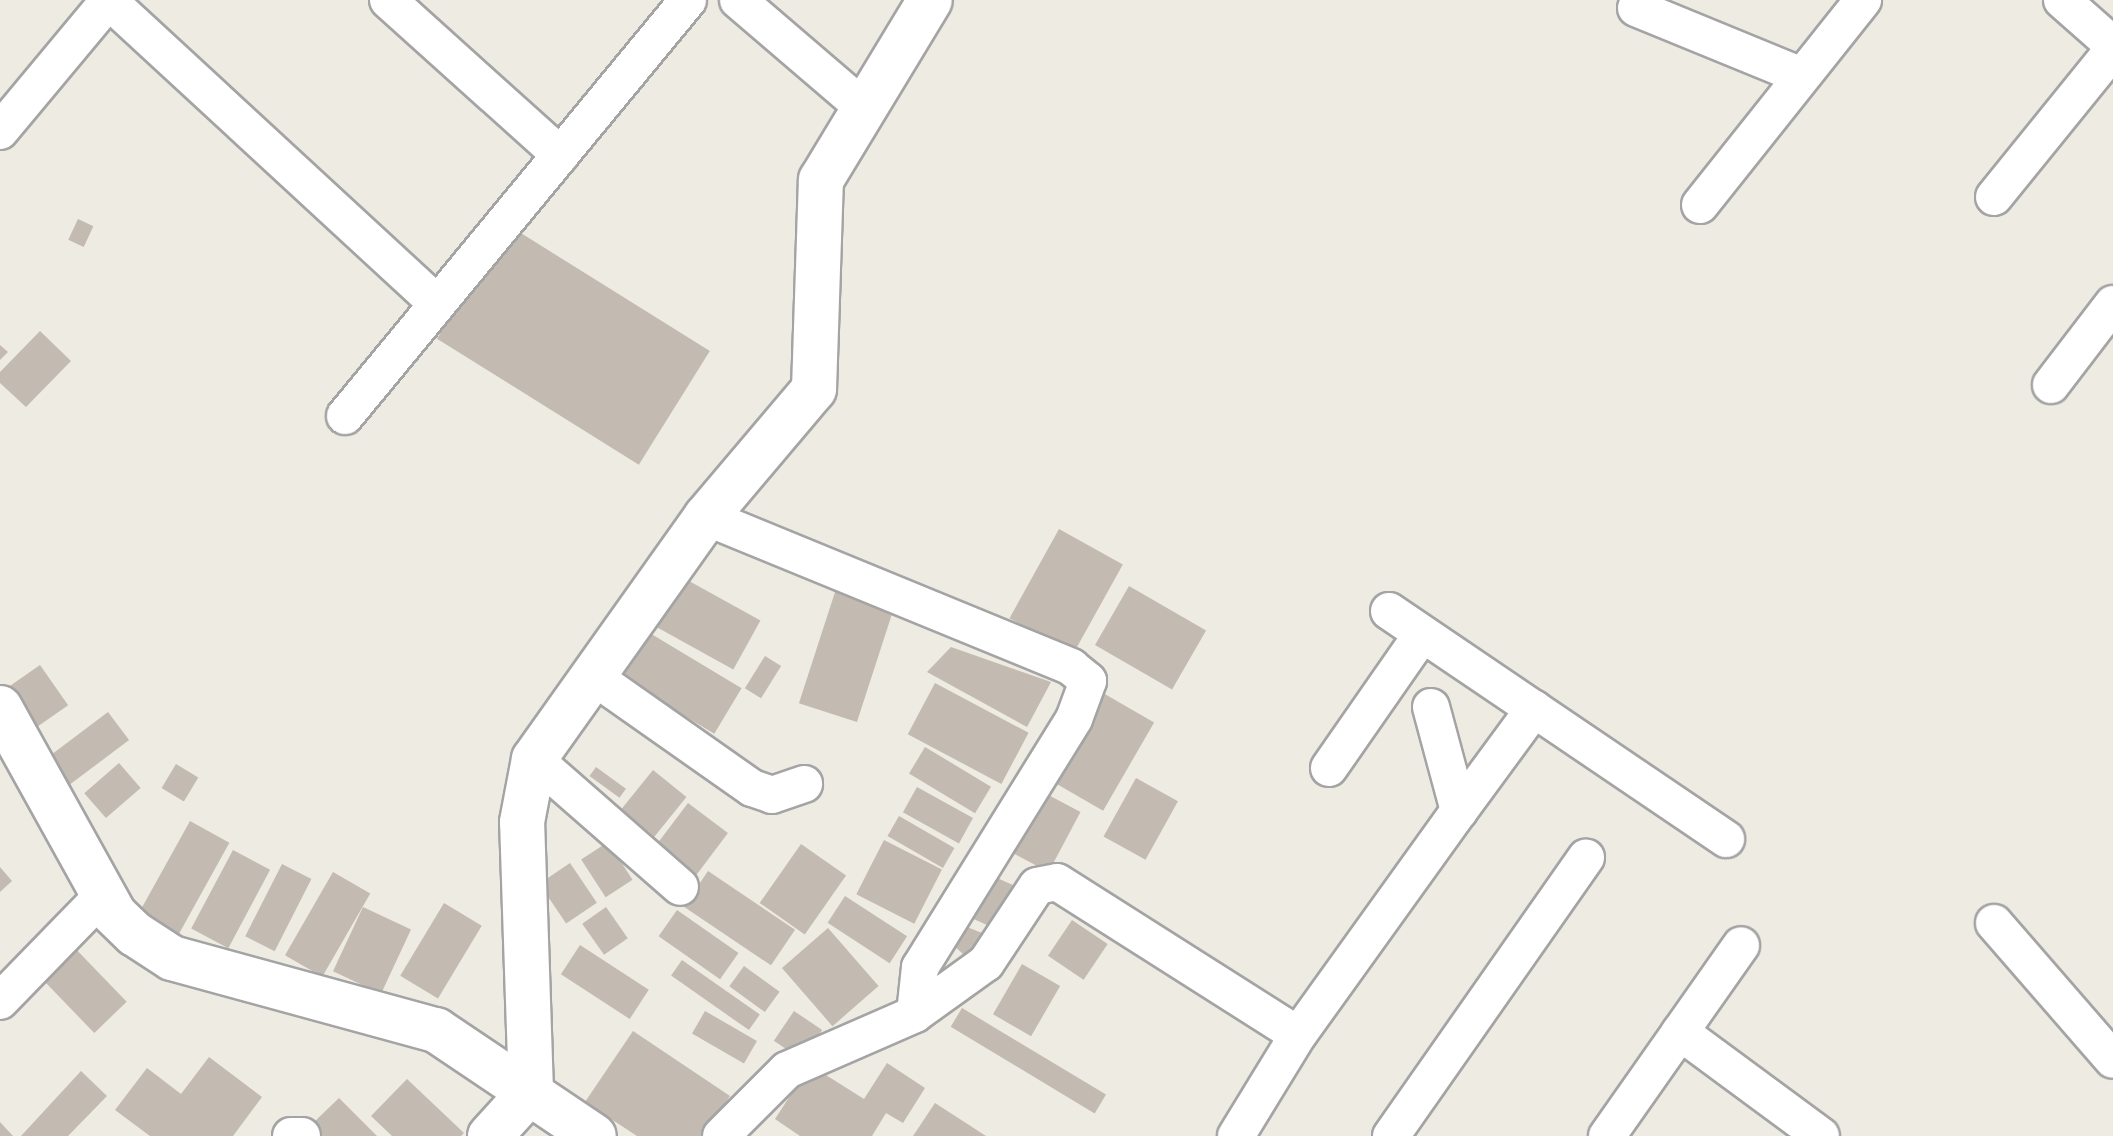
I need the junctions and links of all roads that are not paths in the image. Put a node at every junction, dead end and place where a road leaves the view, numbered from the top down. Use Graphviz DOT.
graph roads {
  1 [pos="108,0"];
  2 [pos="388,0"];
  3 [pos="688,0"];
  4 [pos="738,0"];
  5 [pos="930,0"];
  6 [pos="1863,0"];
  7 [pos="2062,0"];
  8 [pos="1634,3"];
  9 [pos="2113,48"];
  10 [pos="1802,76"];
  11 [pos="863,107"];
  12 [pos="0,131"];
  13 [pos="560,155"];
  14 [pos="1994,197"];
  15 [pos="1700,205"];
  16 [pos="437,304"];
  17 [pos="2113,304"];
  18 [pos="2051,385"];
  19 [pos="345,416"];
  20 [pos="706,517"];
  21 [pos="1389,611"];
  22 [pos="1422,634"];
  23 [pos="594,677"];
  24 [pos="1431,707"];
  25 [pos="0,708"];
  26 [pos="1534,709"];
  27 [pos="534,759"];
  28 [pos="1329,768"];
  29 [pos="804,784"];
  30 [pos="1459,811"];
  31 [pos="1726,839"];
  32 [pos="1586,857"];
  33 [pos="680,887"];
  34 [pos="104,894"];
  35 [pos="1994,923"];
  36 [pos="1741,945"];
  37 [pos="0,1001"];
  38 [pos="915,1014"];
  39 [pos="1680,1032"];
  40 [pos="1298,1035"];
  41 [pos="2113,1060"];
  42 [pos="531,1091"];
  43 [pos="291,1136"];
  44 [pos="302,1136"];
  45 [pos="490,1136"];
  46 [pos="594,1136"];
  47 [pos="721,1136"];
  48 [pos="1236,1136"];
  49 [pos="1391,1136"];
  50 [pos="1607,1136"];
  51 [pos="1821,1136"];
  1 -- 12 [label="street"];
  1 -- 16 [label="street"];
  2 -- 13 [label="street"];
  3 -- 13 [label="street"];
  4 -- 11 [label="street"];
  5 -- 11 [label="street"];
  6 -- 10 [label="street"];
  7 -- 9 [label="street"];
  8 -- 10 [label="street"];
  9 -- 14 [label="street"];
  10 -- 15 [label="street"];
  11 -- 20 [label="street"];
  13 -- 16 [label="street"];
  16 -- 19 [label="street"];
  17 -- 18 [label="street"];
  20 -- 23 [label="street"];
  20 -- 38 [label="street"];
  21 -- 22 [label="street"];
  22 -- 26 [label="street"];
  22 -- 28 [label="street"];
  23 -- 27 [label="street"];
  23 -- 29 [label="street"];
  24 -- 30 [label="street"];
  25 -- 34 [label="street"];
  26 -- 30 [label="street"];
  26 -- 31 [label="street"];
  27 -- 33 [label="street"];
  27 -- 42 [label="street"];
  30 -- 40 [label="street"];
  32 -- 49 [label="street"];
  34 -- 37 [label="street"];
  34 -- 42 [label="street"];
  35 -- 41 [label="street"];
  36 -- 39 [label="street"];
  38 -- 40 [label="street"];
  38 -- 47 [label="street"];
  39 -- 50 [label="street"];
  39 -- 51 [label="street"];
  40 -- 48 [label="street"];
  42 -- 45 [label="street"];
  42 -- 46 [label="street"];
  43 -- 44 [label="street"];
}
